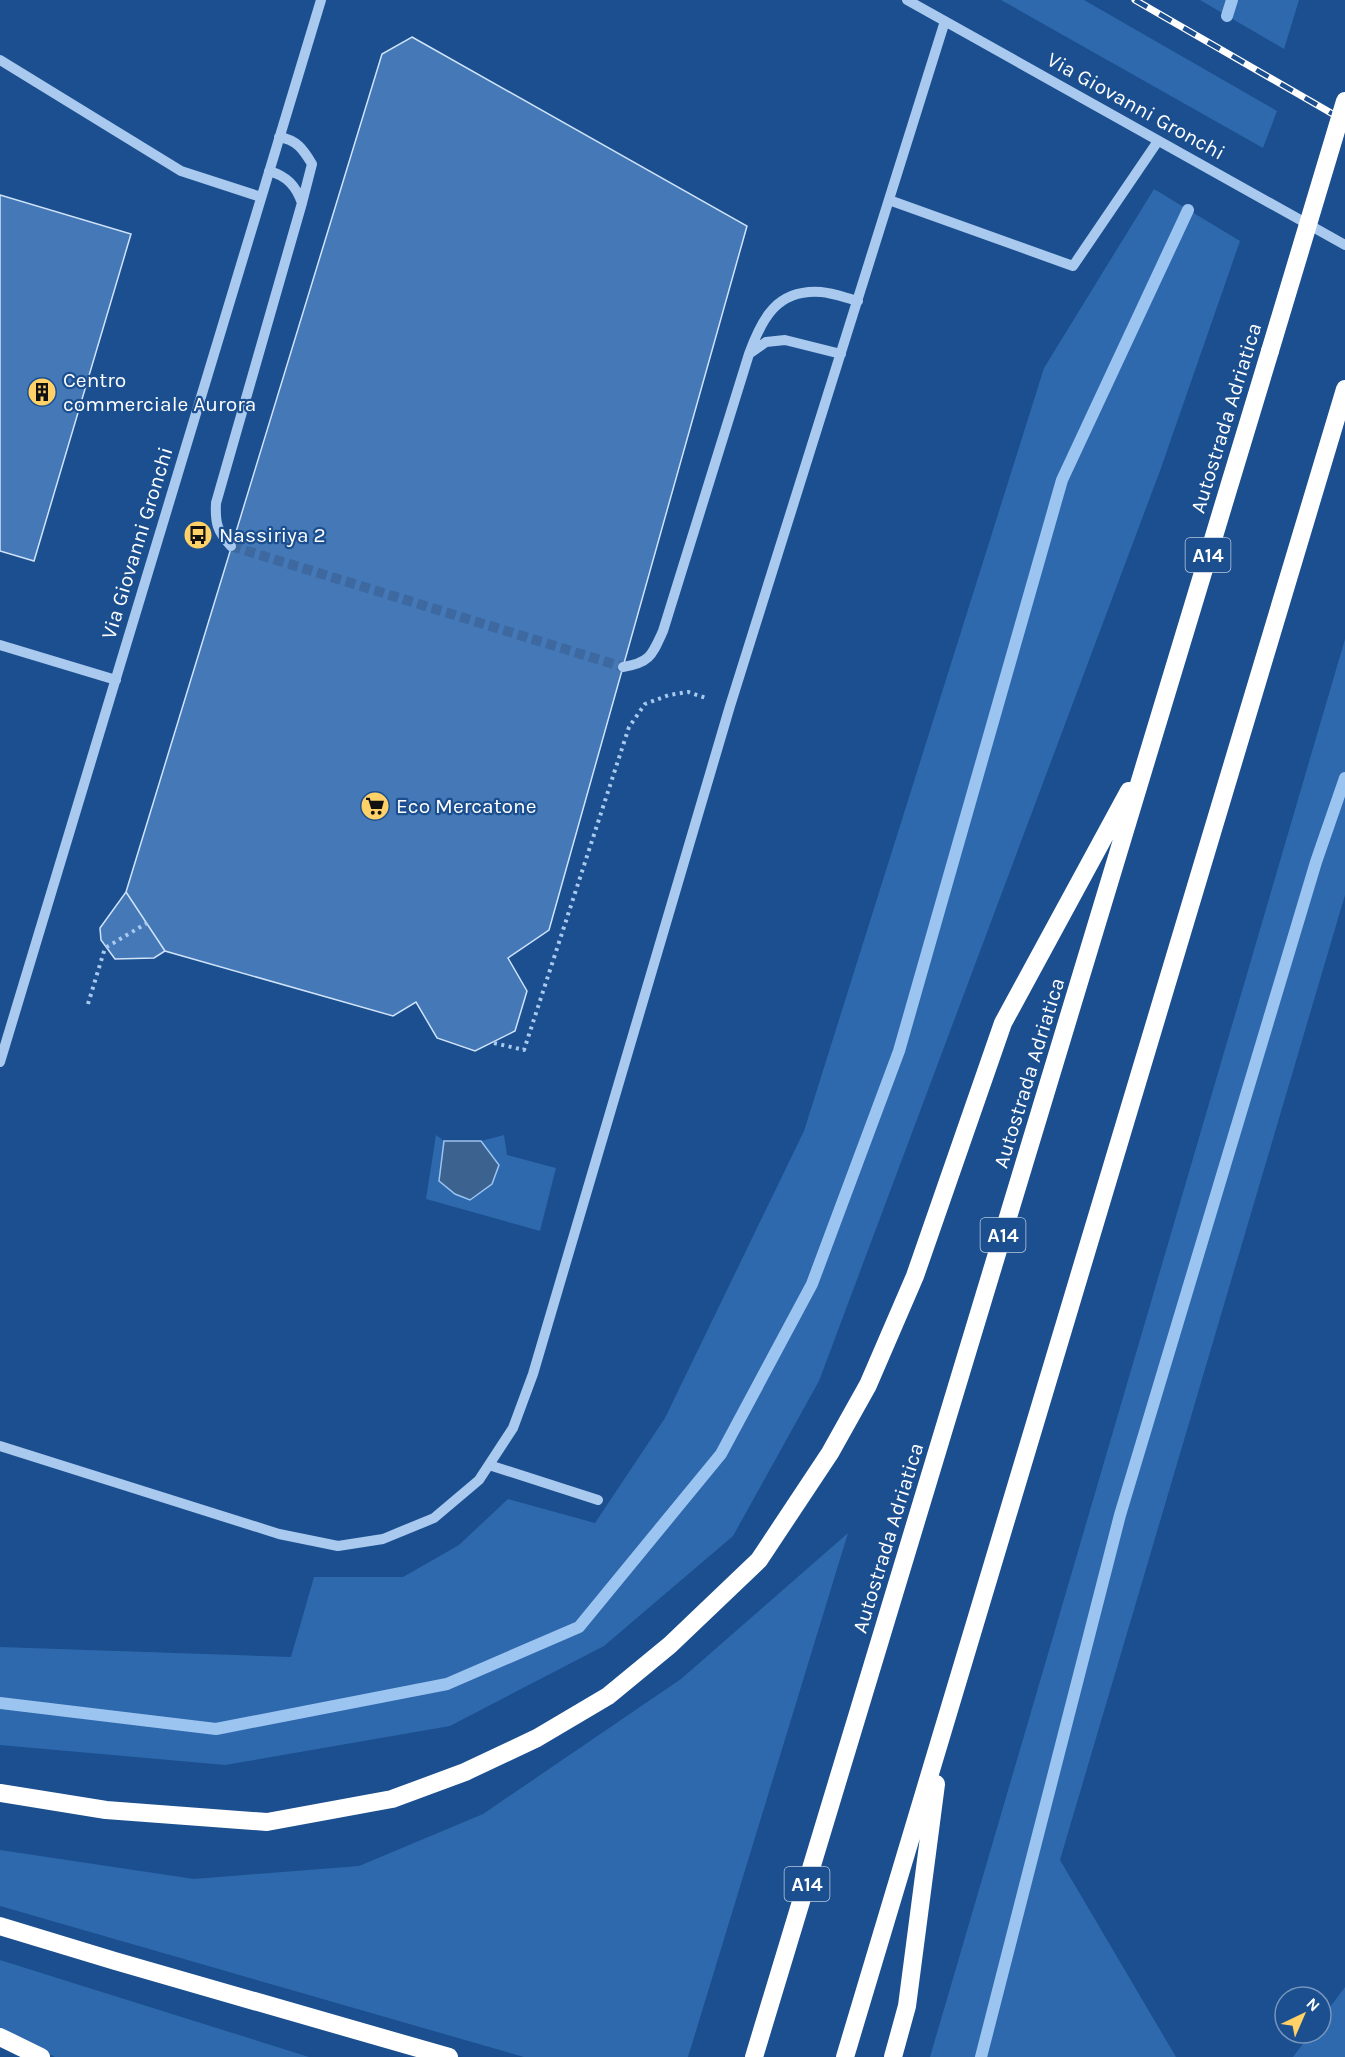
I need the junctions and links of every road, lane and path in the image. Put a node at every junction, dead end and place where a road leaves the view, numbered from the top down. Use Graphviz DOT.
graph roads {
  1 [pos="321,0"];
  2 [pos="907,0"];
  3 [pos="945,21"];
  4 [pos="0,60"];
  5 [pos="1345,101"];
  6 [pos="279,137"];
  7 [pos="1158,141"];
  8 [pos="269,171"];
  9 [pos="261,197"];
  10 [pos="889,200"];
  11 [pos="302,203"];
  12 [pos="1345,245"];
  13 [pos="858,301"];
  14 [pos="749,354"];
  15 [pos="841,354"];
  16 [pos="1345,389"];
  17 [pos="231,546"];
  18 [pos="0,645"];
  19 [pos="623,667"];
  20 [pos="116,680"];
  21 [pos="730,706"];
  22 [pos="1147,758"];
  23 [pos="147,923"];
  24 [pos="88,1004"];
  25 [pos="494,1043"];
  26 [pos="0,1062"];
  27 [pos="0,1446"];
  28 [pos="489,1465"];
  29 [pos="598,1500"];
  30 [pos="943,1730"];
  31 [pos="0,1793"];
  32 [pos="0,1926"];
  33 [pos="0,2037"];
  34 [pos="40,2057"];
  35 [pos="449,2057"];
  36 [pos="754,2057"];
  37 [pos="845,2057"];
  38 [pos="893,2057"];
  1 -- 6 [label="street, Via Giovanni Gronchi"];
  2 -- 3 [label="street, Via Giovanni Gronchi"];
  3 -- 7 [label="street, Via Giovanni Gronchi"];
  3 -- 10 [label="street"];
  4 -- 9 [label="street"];
  5 -- 22 [label="highway, Autostrada Adriatica / A14, bridge"];
  6 -- 8 [label="street, Via Giovanni Gronchi"];
  6 -- 11 [label="street"];
  7 -- 10 [label="street"];
  7 -- 12 [label="street, Via Giovanni Gronchi"];
  8 -- 9 [label="street, Via Giovanni Gronchi"];
  8 -- 11 [label="street"];
  9 -- 20 [label="street, Via Giovanni Gronchi"];
  10 -- 13 [label="street"];
  11 -- 17 [label="street"];
  13 -- 14 [label="street"];
  13 -- 15 [label="street"];
  14 -- 15 [label="street"];
  14 -- 19 [label="street"];
  15 -- 21 [label="street"];
  16 -- 30 [label="highway"];
  18 -- 20 [label="street"];
  20 -- 26 [label="street, Via Giovanni Gronchi"];
  21 -- 25 [label="path"];
  21 -- 28 [label="street"];
  22 -- 31 [label="highway"];
  22 -- 36 [label="highway, Autostrada Adriatica / A14"];
  23 -- 24 [label="path"];
  27 -- 28 [label="street"];
  28 -- 29 [label="street"];
  30 -- 37 [label="highway"];
  30 -- 38 [label="highway"];
  32 -- 35 [label="highway"];
  33 -- 34 [label="highway"];
}
